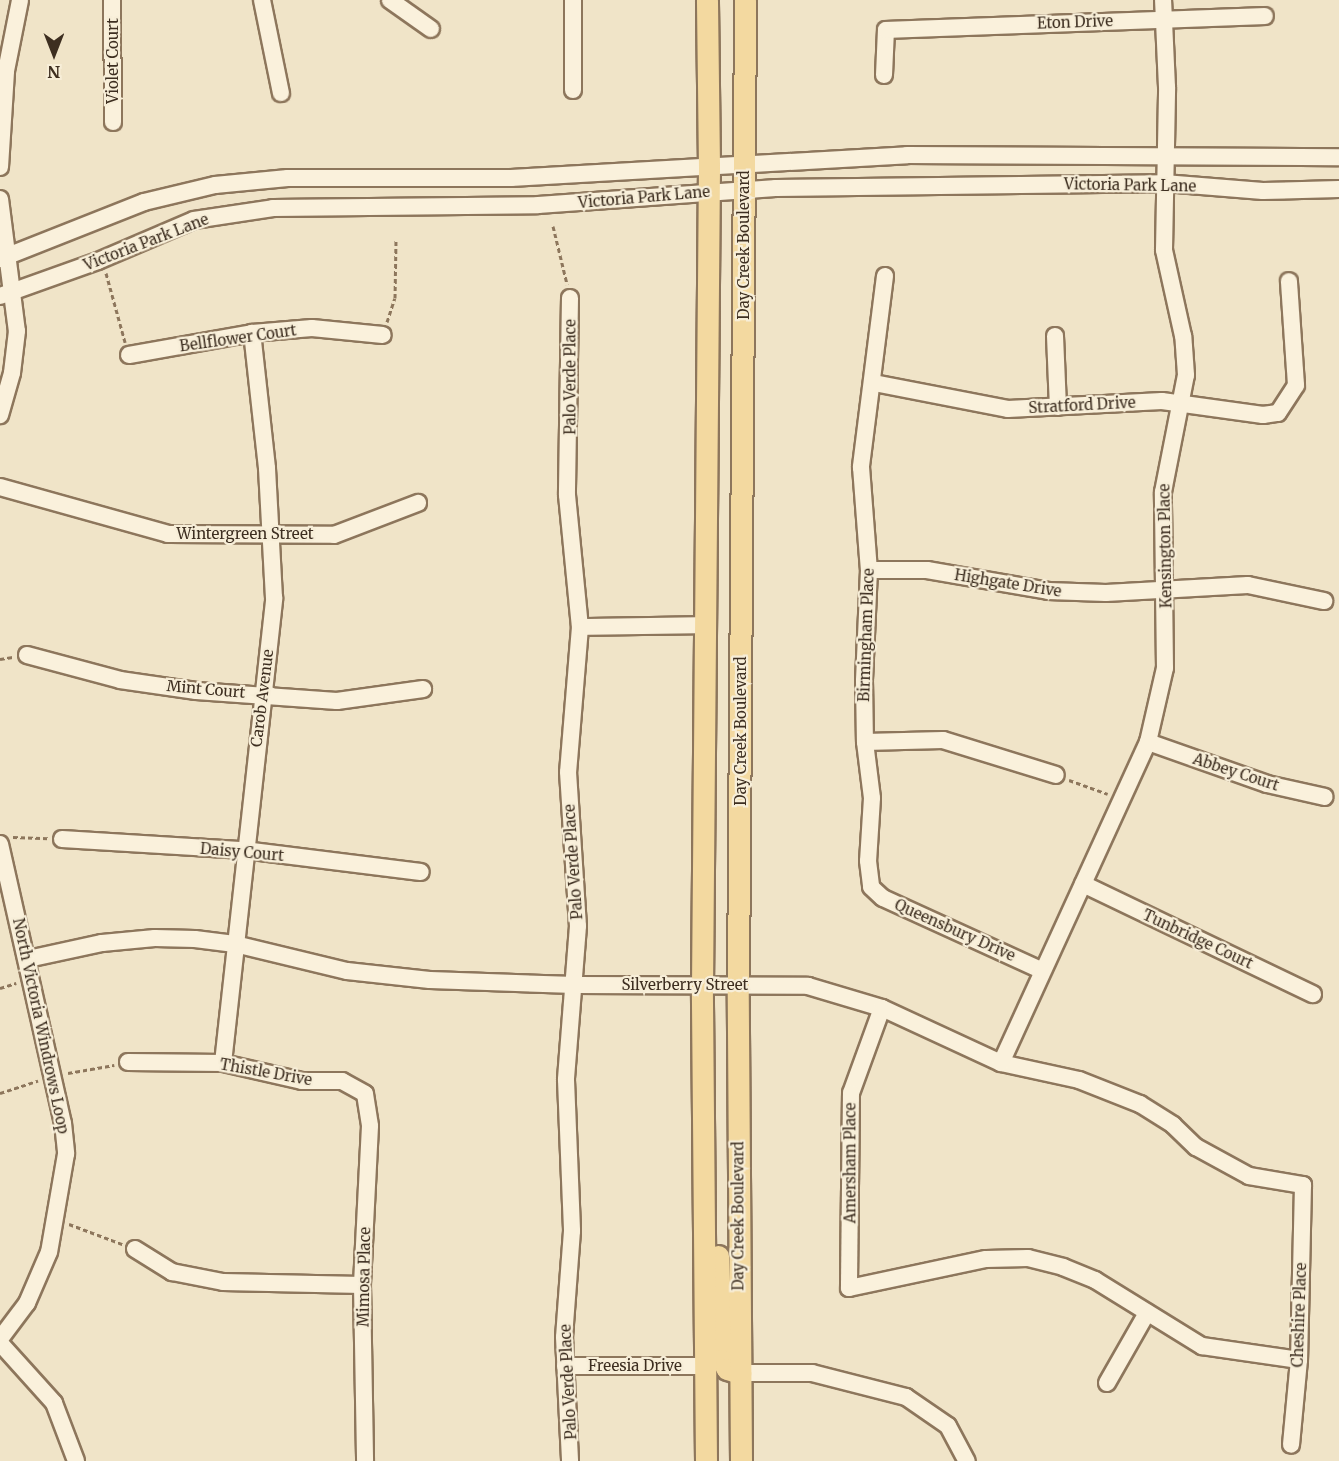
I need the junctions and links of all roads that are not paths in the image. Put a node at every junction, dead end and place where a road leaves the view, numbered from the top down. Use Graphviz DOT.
graph roads {
  1 [pos="20,0"];
  2 [pos="112,0"];
  3 [pos="262,0"];
  4 [pos="390,0"];
  5 [pos="573,0"];
  6 [pos="707,0"];
  7 [pos="745,0"];
  8 [pos="1162,0"];
  9 [pos="1265,16"];
  10 [pos="1165,18"];
  11 [pos="431,28"];
  12 [pos="3,71"];
  13 [pos="884,75"];
  14 [pos="573,90"];
  15 [pos="281,93"];
  16 [pos="113,122"];
  17 [pos="1165,157"];
  18 [pos="1339,157"];
  19 [pos="745,164"];
  20 [pos="709,166"];
  21 [pos="0,167"];
  22 [pos="1164,183"];
  23 [pos="744,189"];
  24 [pos="1339,189"];
  25 [pos="708,192"];
  26 [pos="0,198"];
  27 [pos="4,258"];
  28 [pos="885,276"];
  29 [pos="1289,281"];
  30 [pos="6,294"];
  31 [pos="570,298"];
  32 [pos="252,333"];
  33 [pos="383,335"];
  34 [pos="1055,336"];
  35 [pos="129,355"];
  36 [pos="874,383"];
  37 [pos="1180,403"];
  38 [pos="1058,407"];
  39 [pos="0,415"];
  40 [pos="0,487"];
  41 [pos="418,504"];
  42 [pos="272,536"];
  43 [pos="870,570"];
  44 [pos="1167,589"];
  45 [pos="1324,601"];
  46 [pos="705,625"];
  47 [pos="580,627"];
  48 [pos="27,655"];
  49 [pos="423,689"];
  50 [pos="262,694"];
  51 [pos="865,742"];
  52 [pos="1148,742"];
  53 [pos="1056,775"];
  54 [pos="1325,798"];
  55 [pos="62,839"];
  56 [pos="5,840"];
  57 [pos="244,850"];
  58 [pos="421,872"];
  59 [pos="1083,884"];
  60 [pos="871,887"];
  61 [pos="235,944"];
  62 [pos="28,959"];
  63 [pos="1041,970"];
  64 [pos="575,985"];
  65 [pos="702,986"];
  66 [pos="738,986"];
  67 [pos="1313,994"];
  68 [pos="882,1008"];
  69 [pos="128,1062"];
  70 [pos="223,1063"];
  71 [pos="1001,1063"];
  72 [pos="365,1094"];
  73 [pos="1303,1185"];
  74 [pos="704,1237"];
  75 [pos="135,1249"];
  76 [pos="362,1285"];
  77 [pos="1147,1313"];
  78 [pos="0,1341"];
  79 [pos="1299,1360"];
  80 [pos="565,1366"];
  81 [pos="705,1366"];
  82 [pos="740,1373"];
  83 [pos="1107,1383"];
  84 [pos="1291,1445"];
  85 [pos="76,1461"];
  86 [pos="364,1461"];
  87 [pos="570,1461"];
  88 [pos="706,1461"];
  89 [pos="741,1461"];
  90 [pos="967,1461"];
  1 -- 12 [label="street"];
  2 -- 16 [label="street, Violet Court"];
  3 -- 15 [label="street"];
  4 -- 11 [label="street"];
  5 -- 14 [label="street"];
  6 -- 20 [label="main road"];
  7 -- 19 [label="main road, Day Creek Boulevard"];
  8 -- 10 [label="street, Kensington Place"];
  9 -- 10 [label="street, Eton Drive"];
  10 -- 13 [label="street, Eton Drive"];
  10 -- 17 [label="street, Kensington Place"];
  12 -- 21 [label="street"];
  17 -- 18 [label="street, Victoria Park Lane"];
  17 -- 19 [label="street, Victoria Park Lane"];
  17 -- 22 [label="street, Kensington Place"];
  19 -- 20 [label="street, Victoria Park Lane"];
  19 -- 23 [label="main road, Day Creek Boulevard"];
  20 -- 25 [label="main road"];
  20 -- 27 [label="street, Victoria Park Lane"];
  22 -- 23 [label="street, Victoria Park Lane"];
  22 -- 24 [label="street, Victoria Park Lane"];
  22 -- 37 [label="street, Kensington Place"];
  23 -- 25 [label="street, Victoria Park Lane"];
  23 -- 66 [label="main road, Day Creek Boulevard"];
  25 -- 30 [label="street, Victoria Park Lane"];
  25 -- 46 [label="main road"];
  26 -- 27 [label="street"];
  27 -- 30 [label="street"];
  28 -- 36 [label="street, Birmingham Place"];
  29 -- 37 [label="street, Stratford Drive"];
  30 -- 39 [label="street"];
  31 -- 47 [label="street, Palo Verde Place"];
  32 -- 33 [label="street, Bellflower Court"];
  32 -- 35 [label="street, Bellflower Court"];
  32 -- 42 [label="street, Carob Avenue"];
  34 -- 38 [label="street"];
  36 -- 38 [label="street, Stratford Drive"];
  36 -- 43 [label="street, Birmingham Place"];
  37 -- 38 [label="street, Stratford Drive"];
  37 -- 44 [label="street, Kensington Place"];
  40 -- 42 [label="street, Wintergreen Street"];
  41 -- 42 [label="street, Wintergreen Street"];
  42 -- 50 [label="street, Carob Avenue"];
  43 -- 44 [label="street, Highgate Drive"];
  43 -- 51 [label="street, Birmingham Place"];
  44 -- 45 [label="street, Highgate Drive"];
  44 -- 52 [label="street, Kensington Place"];
  46 -- 47 [label="street"];
  46 -- 65 [label="main road"];
  47 -- 64 [label="street, Palo Verde Place"];
  48 -- 50 [label="street, Mint Court"];
  49 -- 50 [label="street, Mint Court"];
  50 -- 57 [label="street, Carob Avenue"];
  51 -- 53 [label="street"];
  51 -- 60 [label="street, Birmingham Place"];
  52 -- 54 [label="street, Abbey Court"];
  52 -- 59 [label="street, Kensington Place"];
  55 -- 57 [label="street, Daisy Court"];
  56 -- 62 [label="street, North Victoria Windrows Loop"];
  57 -- 58 [label="street, Daisy Court"];
  57 -- 61 [label="street, Carob Avenue"];
  59 -- 63 [label="street, Kensington Place"];
  59 -- 67 [label="street, Tunbridge Court"];
  60 -- 63 [label="street, Queensbury Drive"];
  61 -- 62 [label="street, Silverberry Street"];
  61 -- 64 [label="street, Silverberry Street"];
  61 -- 70 [label="street, Carob Avenue"];
  62 -- 78 [label="street, North Victoria Windrows Loop"];
  63 -- 71 [label="street, Kensington Place"];
  64 -- 65 [label="street, Silverberry Street"];
  64 -- 80 [label="street, Palo Verde Place"];
  65 -- 66 [label="street, Silverberry Street"];
  65 -- 74 [label="main road"];
  66 -- 68 [label="street, Silverberry Street"];
  66 -- 82 [label="main road, Day Creek Boulevard"];
  68 -- 71 [label="street, Silverberry Street"];
  68 -- 77 [label="street, Amersham Place"];
  69 -- 70 [label="street, Thistle Drive"];
  70 -- 72 [label="street, Thistle Drive"];
  71 -- 73 [label="street, Silverberry Street"];
  72 -- 76 [label="street, Mimosa Place"];
  73 -- 79 [label="street, Cheshire Place"];
  74 -- 81 [label="main road"];
  74 -- 82 [label="main road"];
  75 -- 76 [label="street"];
  76 -- 86 [label="street, Mimosa Place"];
  77 -- 79 [label="street"];
  77 -- 83 [label="street"];
  78 -- 85 [label="street"];
  79 -- 84 [label="street, Cheshire Place"];
  80 -- 81 [label="street, Freesia Drive"];
  80 -- 87 [label="street, Palo Verde Place"];
  81 -- 88 [label="main road"];
  82 -- 89 [label="main road, Day Creek Boulevard"];
  82 -- 90 [label="street"];
}
